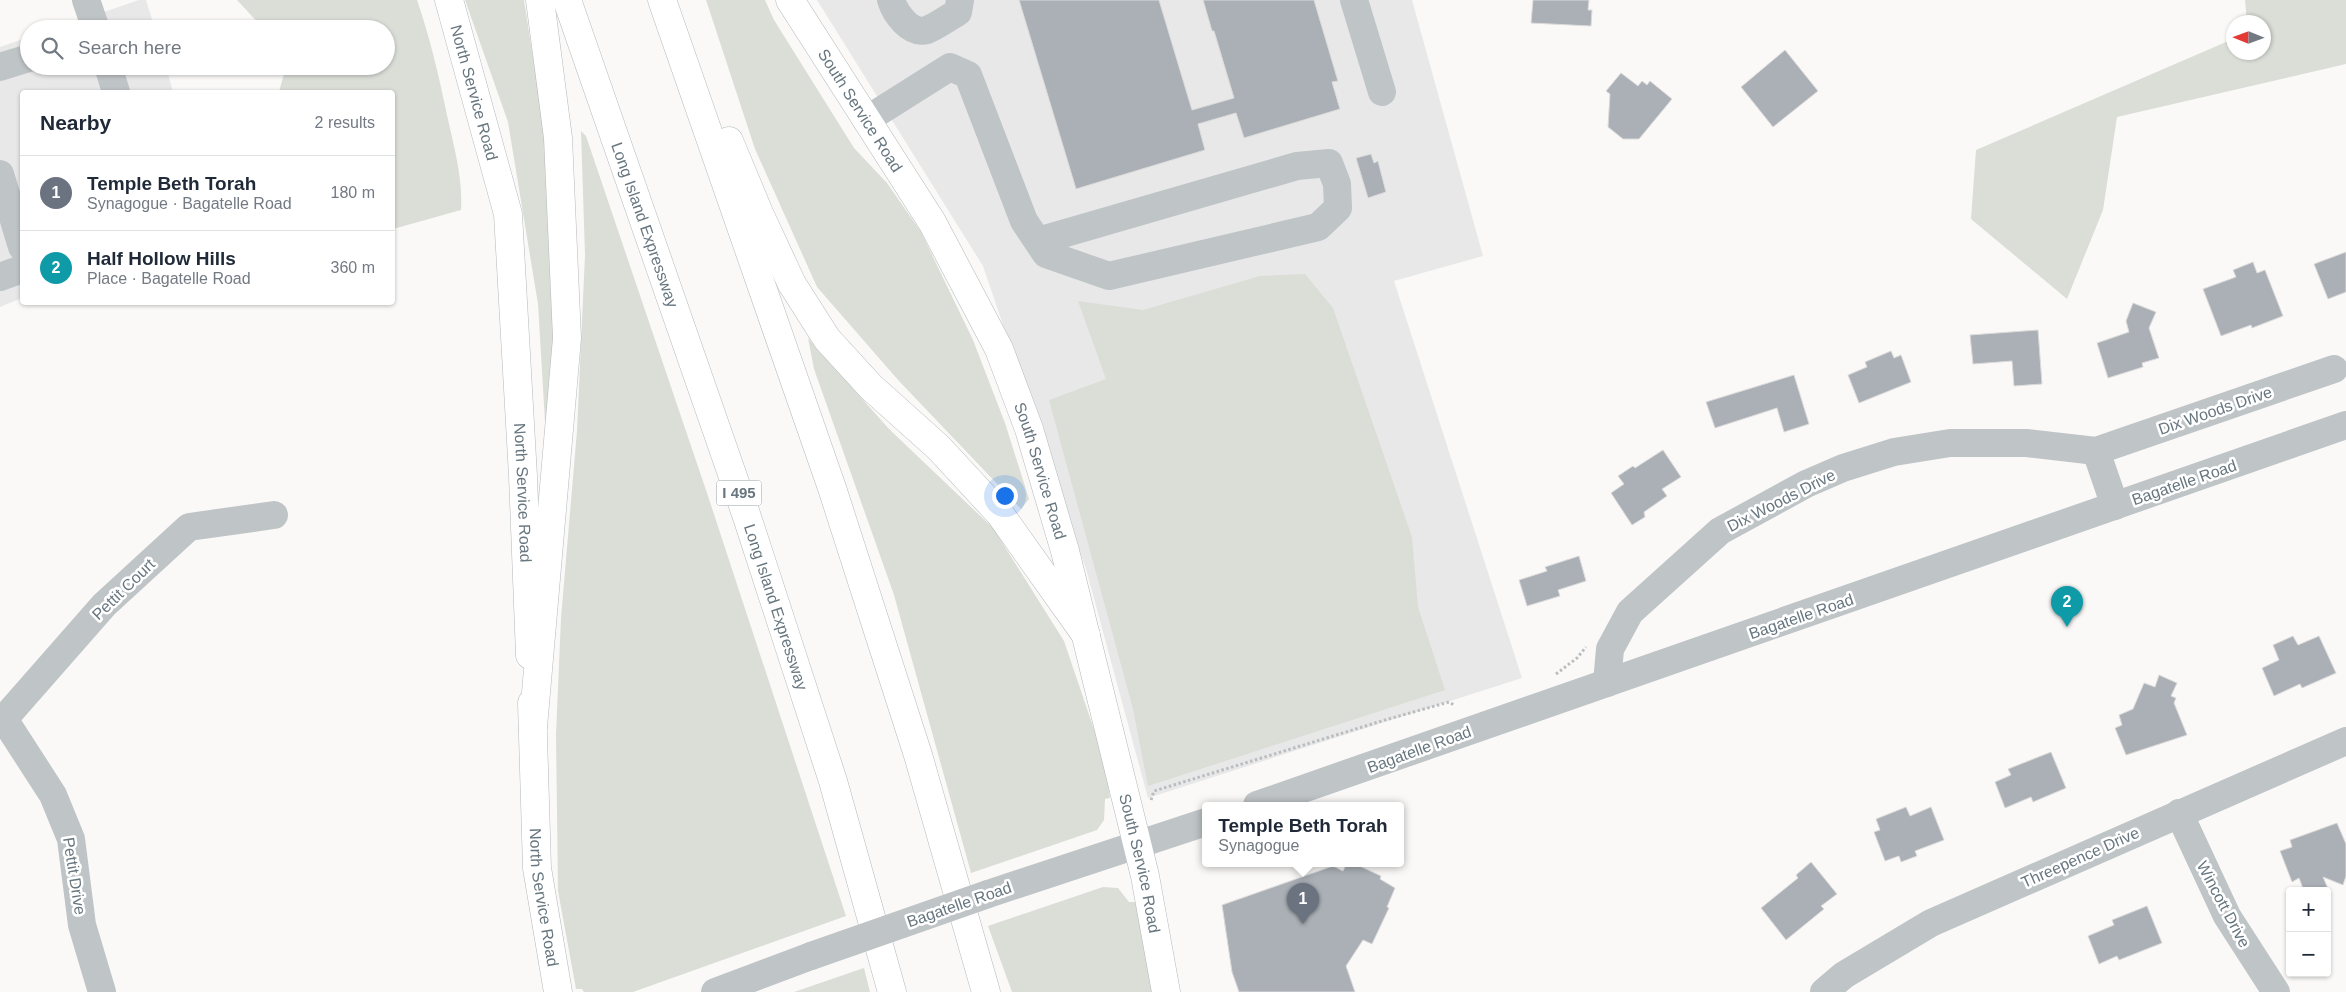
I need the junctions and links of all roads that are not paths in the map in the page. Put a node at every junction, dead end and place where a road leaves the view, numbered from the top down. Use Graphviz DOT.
graph roads {
  1 [pos="86,0"];
  2 [pos="448,0"];
  3 [pos="540,0"];
  4 [pos="566,0"];
  5 [pos="662,0"];
  6 [pos="672,0"];
  7 [pos="790,0"];
  8 [pos="891,0"];
  9 [pos="960,0"];
  10 [pos="1354,0"];
  11 [pos="93,20"];
  12 [pos="20,61"];
  13 [pos="0,67"];
  14 [pos="111,75"];
  15 [pos="115,90"];
  16 [pos="1382,92"];
  17 [pos="866,120"];
  18 [pos="0,174"];
  19 [pos="20,240"];
  20 [pos="1038,241"];
  21 [pos="20,270"];
  22 [pos="0,277"];
  23 [pos="2334,369"];
  24 [pos="2346,426"];
  25 [pos="2096,450"];
  26 [pos="2115,506"];
  27 [pos="274,516"];
  28 [pos="1086,635"];
  29 [pos="1607,683"];
  30 [pos="2,718"];
  31 [pos="533,727"];
  32 [pos="2346,741"];
  33 [pos="1266,802"];
  34 [pos="2179,813"];
  35 [pos="1202,823"];
  36 [pos="1137,844"];
  37 [pos="102,992"];
  38 [pos="558,992"];
  39 [pos="715,992"];
  40 [pos="892,992"];
  41 [pos="986,992"];
  42 [pos="1166,992"];
  43 [pos="1824,992"];
  44 [pos="2276,992"];
  1 -- 11 [label="street"];
  2 -- 31 [label="main road, North Service Road"];
  3 -- 31 [label="main road"];
  4 -- 40 [label="main road, Long Island Expressway / I 495"];
  5 -- 41 [label="main road"];
  6 -- 28 [label="main road"];
  7 -- 17 [label="main road, South Service Road"];
  8 -- 9 [label="street"];
  10 -- 16 [label="street"];
  12 -- 13 [label="street"];
  14 -- 15 [label="street"];
  17 -- 20 [label="street"];
  17 -- 28 [label="main road, South Service Road"];
  18 -- 19 [label="street"];
  20 -- 20 [label="street"];
  21 -- 22 [label="street"];
  23 -- 25 [label="street, Dix Woods Drive"];
  24 -- 26 [label="street, Bagatelle Road"];
  25 -- 26 [label="street"];
  25 -- 29 [label="street, Dix Woods Drive"];
  26 -- 29 [label="street, Bagatelle Road"];
  27 -- 30 [label="street, Pettit Court"];
  28 -- 36 [label="main road, South Service Road"];
  29 -- 33 [label="street, Bagatelle Road"];
  30 -- 37 [label="street, Pettit Drive"];
  31 -- 38 [label="main road, North Service Road"];
  32 -- 34 [label="street, Threepence Drive"];
  34 -- 43 [label="street, Threepence Drive"];
  34 -- 44 [label="street, Wincott Drive"];
  35 -- 36 [label="street, Bagatelle Road"];
  36 -- 39 [label="street, Bagatelle Road, bridge"];
  36 -- 42 [label="main road, South Service Road"];
}
